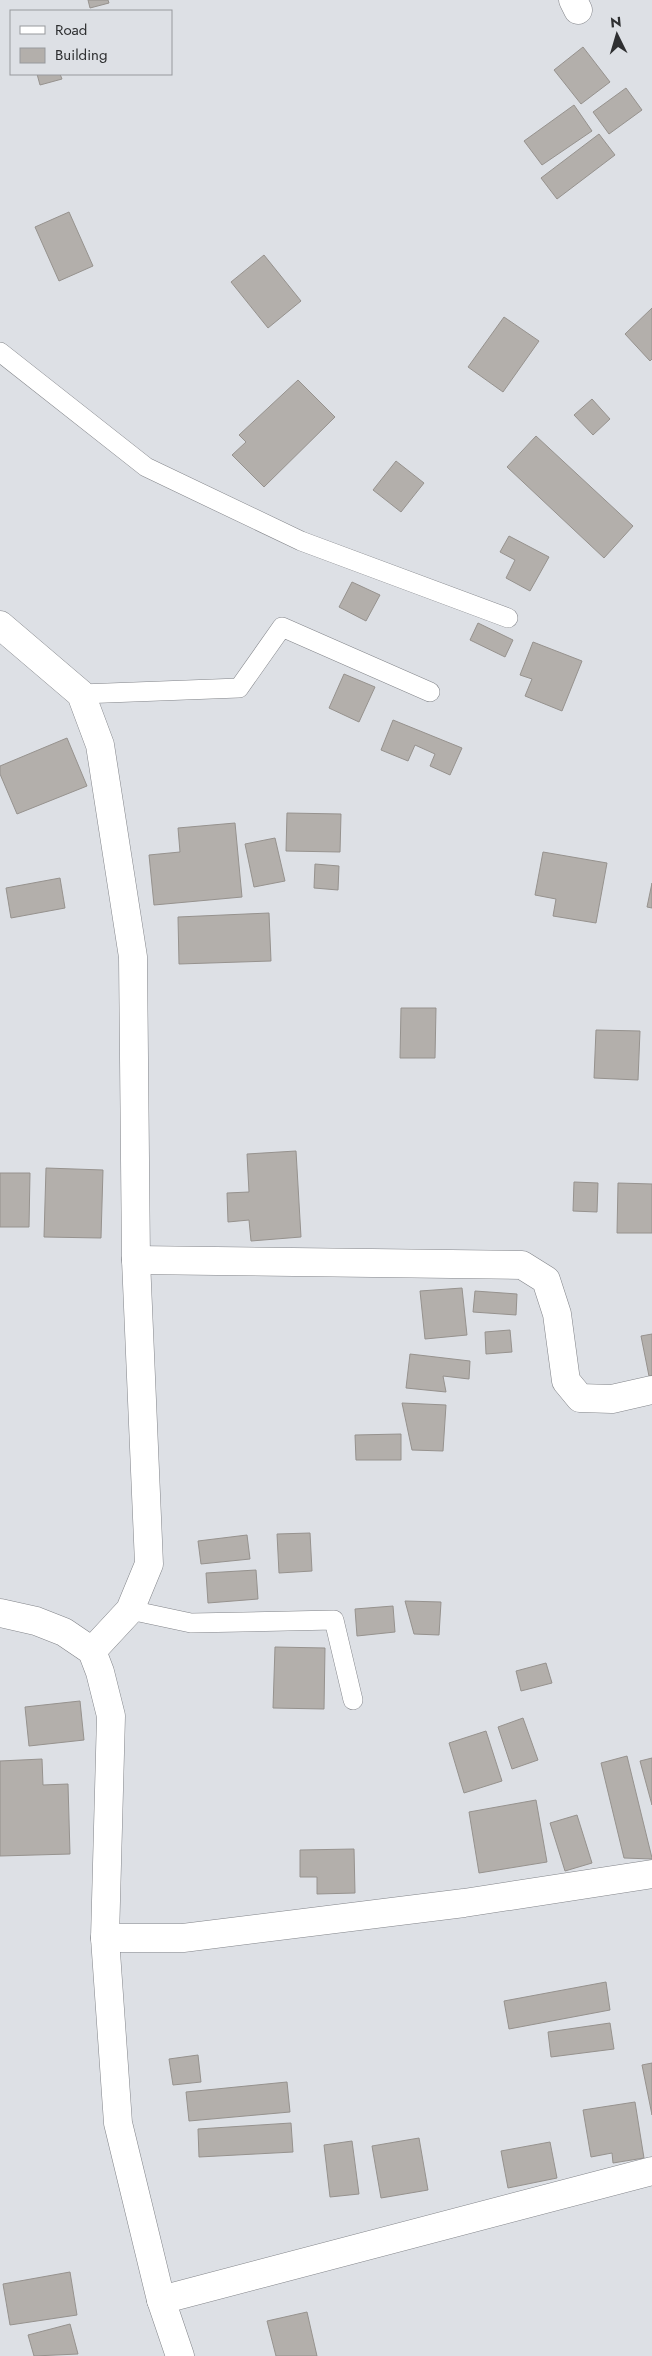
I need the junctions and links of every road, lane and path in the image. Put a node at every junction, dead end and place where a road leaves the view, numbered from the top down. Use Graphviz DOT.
graph roads {
  1 [pos="0,352"];
  2 [pos="508,618"];
  3 [pos="0,625"];
  4 [pos="430,692"];
  5 [pos="81,694"];
  6 [pos="136,1260"];
  7 [pos="652,1390"];
  8 [pos="130,1610"];
  9 [pos="0,1613"];
  10 [pos="92,1650"];
  11 [pos="353,1700"];
  12 [pos="652,1874"];
  13 [pos="104,1938"];
  14 [pos="652,2171"];
  15 [pos="161,2300"];
  16 [pos="180,2356"];
  1 -- 2 [label="lane"];
  3 -- 5 [label="street"];
  4 -- 5 [label="lane"];
  5 -- 6 [label="street"];
  6 -- 7 [label="street"];
  6 -- 8 [label="street"];
  8 -- 10 [label="street"];
  8 -- 11 [label="lane"];
  9 -- 10 [label="street"];
  10 -- 13 [label="street"];
  12 -- 13 [label="street"];
  13 -- 15 [label="street"];
  14 -- 15 [label="street"];
  15 -- 16 [label="street"];
}
